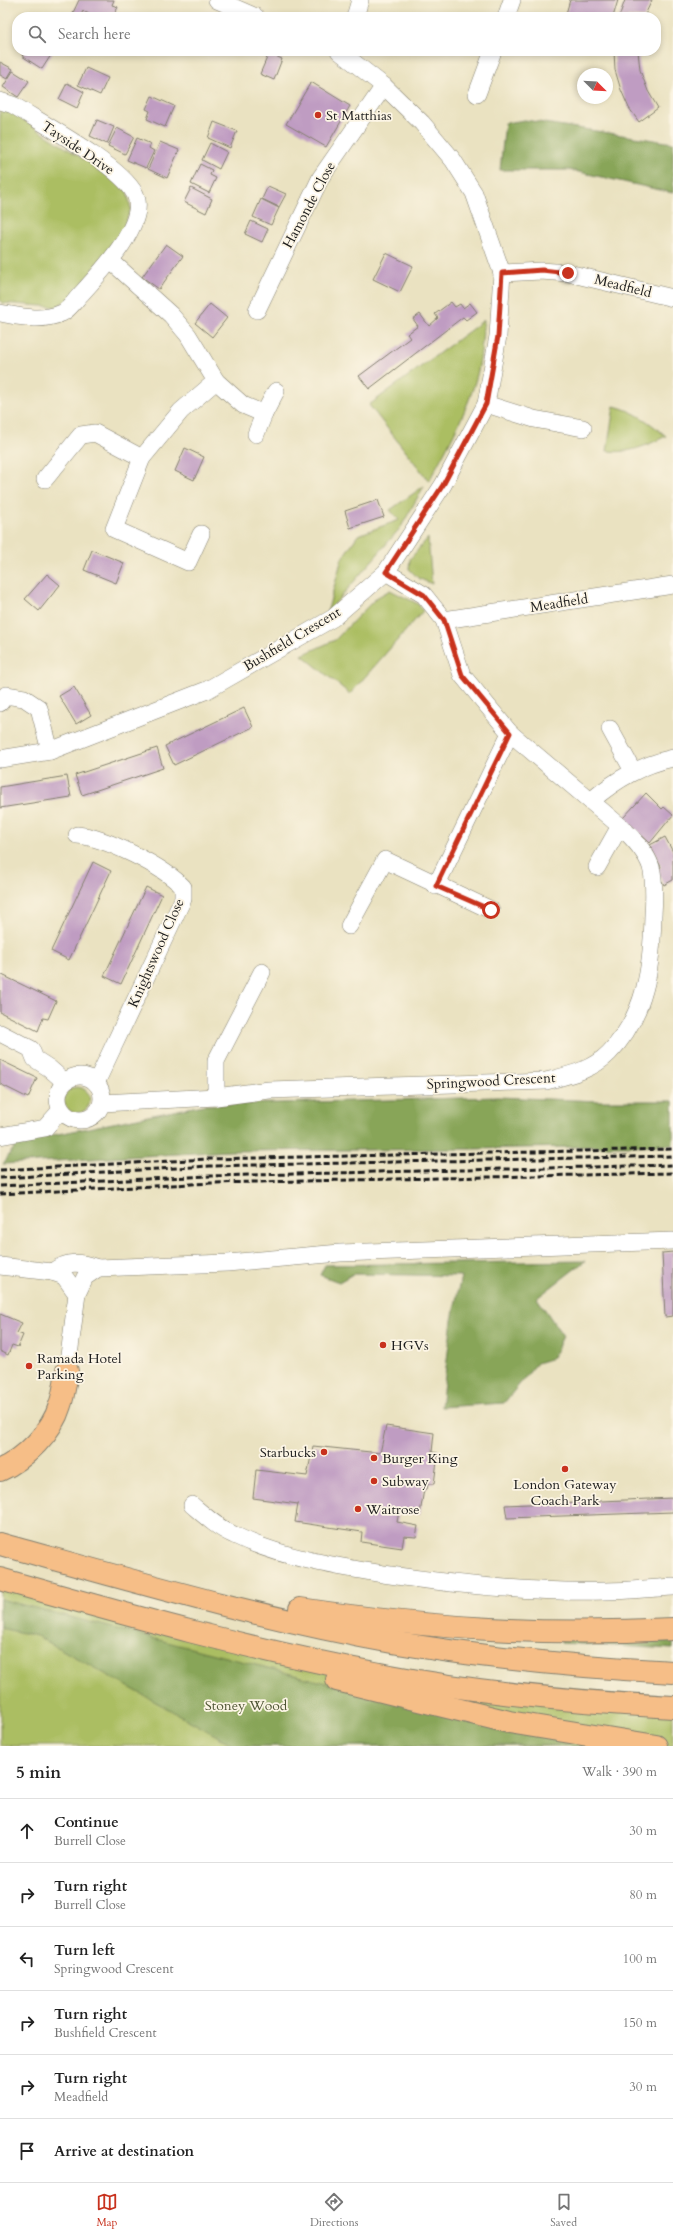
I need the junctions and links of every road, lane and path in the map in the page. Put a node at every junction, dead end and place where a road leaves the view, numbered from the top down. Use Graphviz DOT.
graph roads {
  1 [pos="217,0"];
  2 [pos="360,0"];
  3 [pos="512,0"];
  4 [pos="245,12"];
  5 [pos="356,12"];
  6 [pos="508,12"];
  7 [pos="346,56"];
  8 [pos="491,56"];
  9 [pos="384,86"];
  10 [pos="477,94"];
  11 [pos="0,101"];
  12 [pos="111,261"];
  13 [pos="502,273"];
  14 [pos="673,298"];
  15 [pos="257,310"];
  16 [pos="0,313"];
  17 [pos="216,381"];
  18 [pos="276,391"];
  19 [pos="486,404"];
  20 [pos="264,414"];
  21 [pos="583,428"];
  22 [pos="256,434"];
  23 [pos="142,458"];
  24 [pos="45,479"];
  25 [pos="201,534"];
  26 [pos="386,572"];
  27 [pos="673,586"];
  28 [pos="444,620"];
  29 [pos="0,703"];
  30 [pos="610,729"];
  31 [pos="510,733"];
  32 [pos="50,751"];
  33 [pos="673,758"];
  34 [pos="0,759"];
  35 [pos="633,771"];
  36 [pos="592,800"];
  37 [pos="620,826"];
  38 [pos="77,836"];
  39 [pos="597,867"];
  40 [pos="436,886"];
  41 [pos="491,910"];
  42 [pos="350,926"];
  43 [pos="262,972"];
  44 [pos="0,1033"];
  45 [pos="65,1082"];
  46 [pos="96,1083"];
  47 [pos="216,1097"];
  48 [pos="102,1103"];
  49 [pos="61,1110"];
  50 [pos="0,1136"];
  51 [pos="673,1241"];
  52 [pos="0,1266"];
  53 [pos="98,1268"];
  54 [pos="52,1272"];
  55 [pos="77,1294"];
  56 [pos="67,1371"];
  57 [pos="0,1470"];
  58 [pos="192,1505"];
  59 [pos="0,1544"];
  60 [pos="117,1577"];
  61 [pos="0,1579"];
  62 [pos="673,1587"];
  63 [pos="108,1610"];
  64 [pos="673,1628"];
  65 [pos="673,1672"];
  66 [pos="673,1707"];
  67 [pos="656,1746"];
  1 -- 4 [label="street"];
  2 -- 5 [label="street"];
  3 -- 6 [label="street"];
  7 -- 9 [label="street, Bushfield Crescent"];
  8 -- 10 [label="street"];
  9 -- 13 [label="street, Bushfield Crescent"];
  9 -- 15 [label="street, Hamonde Close"];
  11 -- 12 [label="street, Tayside Drive"];
  12 -- 16 [label="street, Tayside Drive"];
  12 -- 17 [label="street"];
  13 -- 14 [label="street, Meadfield"];
  13 -- 19 [label="street, Bushfield Crescent"];
  17 -- 20 [label="street"];
  17 -- 23 [label="street"];
  18 -- 20 [label="street"];
  19 -- 21 [label="street"];
  19 -- 26 [label="street, Bushfield Crescent"];
  20 -- 22 [label="street"];
  23 -- 24 [label="street"];
  23 -- 25 [label="street"];
  26 -- 28 [label="street, Springwood Crescent"];
  26 -- 32 [label="street, Bushfield Crescent"];
  27 -- 28 [label="street, Meadfield"];
  28 -- 31 [label="street, Springwood Crescent"];
  29 -- 32 [label="street"];
  30 -- 35 [label="street"];
  31 -- 36 [label="street, Springwood Crescent"];
  31 -- 40 [label="street"];
  32 -- 34 [label="street, Bushfield Crescent"];
  33 -- 35 [label="street"];
  35 -- 36 [label="street"];
  36 -- 37 [label="street, Springwood Crescent"];
  37 -- 39 [label="street"];
  37 -- 47 [label="street, Springwood Crescent"];
  38 -- 46 [label="street, Knightswood Close"];
  40 -- 41 [label="street"];
  40 -- 42 [label="street"];
  43 -- 47 [label="street"];
  44 -- 45 [label="street"];
  45 -- 46 [label="street"];
  45 -- 49 [label="street"];
  46 -- 48 [label="street"];
  47 -- 48 [label="street, Springwood Crescent"];
  48 -- 49 [label="street"];
  49 -- 50 [label="street"];
  51 -- 53 [label="street"];
  52 -- 54 [label="street"];
  53 -- 54 [label="street"];
  53 -- 55 [label="street"];
  54 -- 55 [label="street"];
  55 -- 56 [label="street"];
  56 -- 57 [label="highway"];
  58 -- 62 [label="street"];
  59 -- 60 [label="highway"];
  60 -- 64 [label="highway"];
  60 -- 65 [label="highway"];
  61 -- 63 [label="highway"];
  63 -- 66 [label="highway"];
  63 -- 67 [label="highway"];
}
